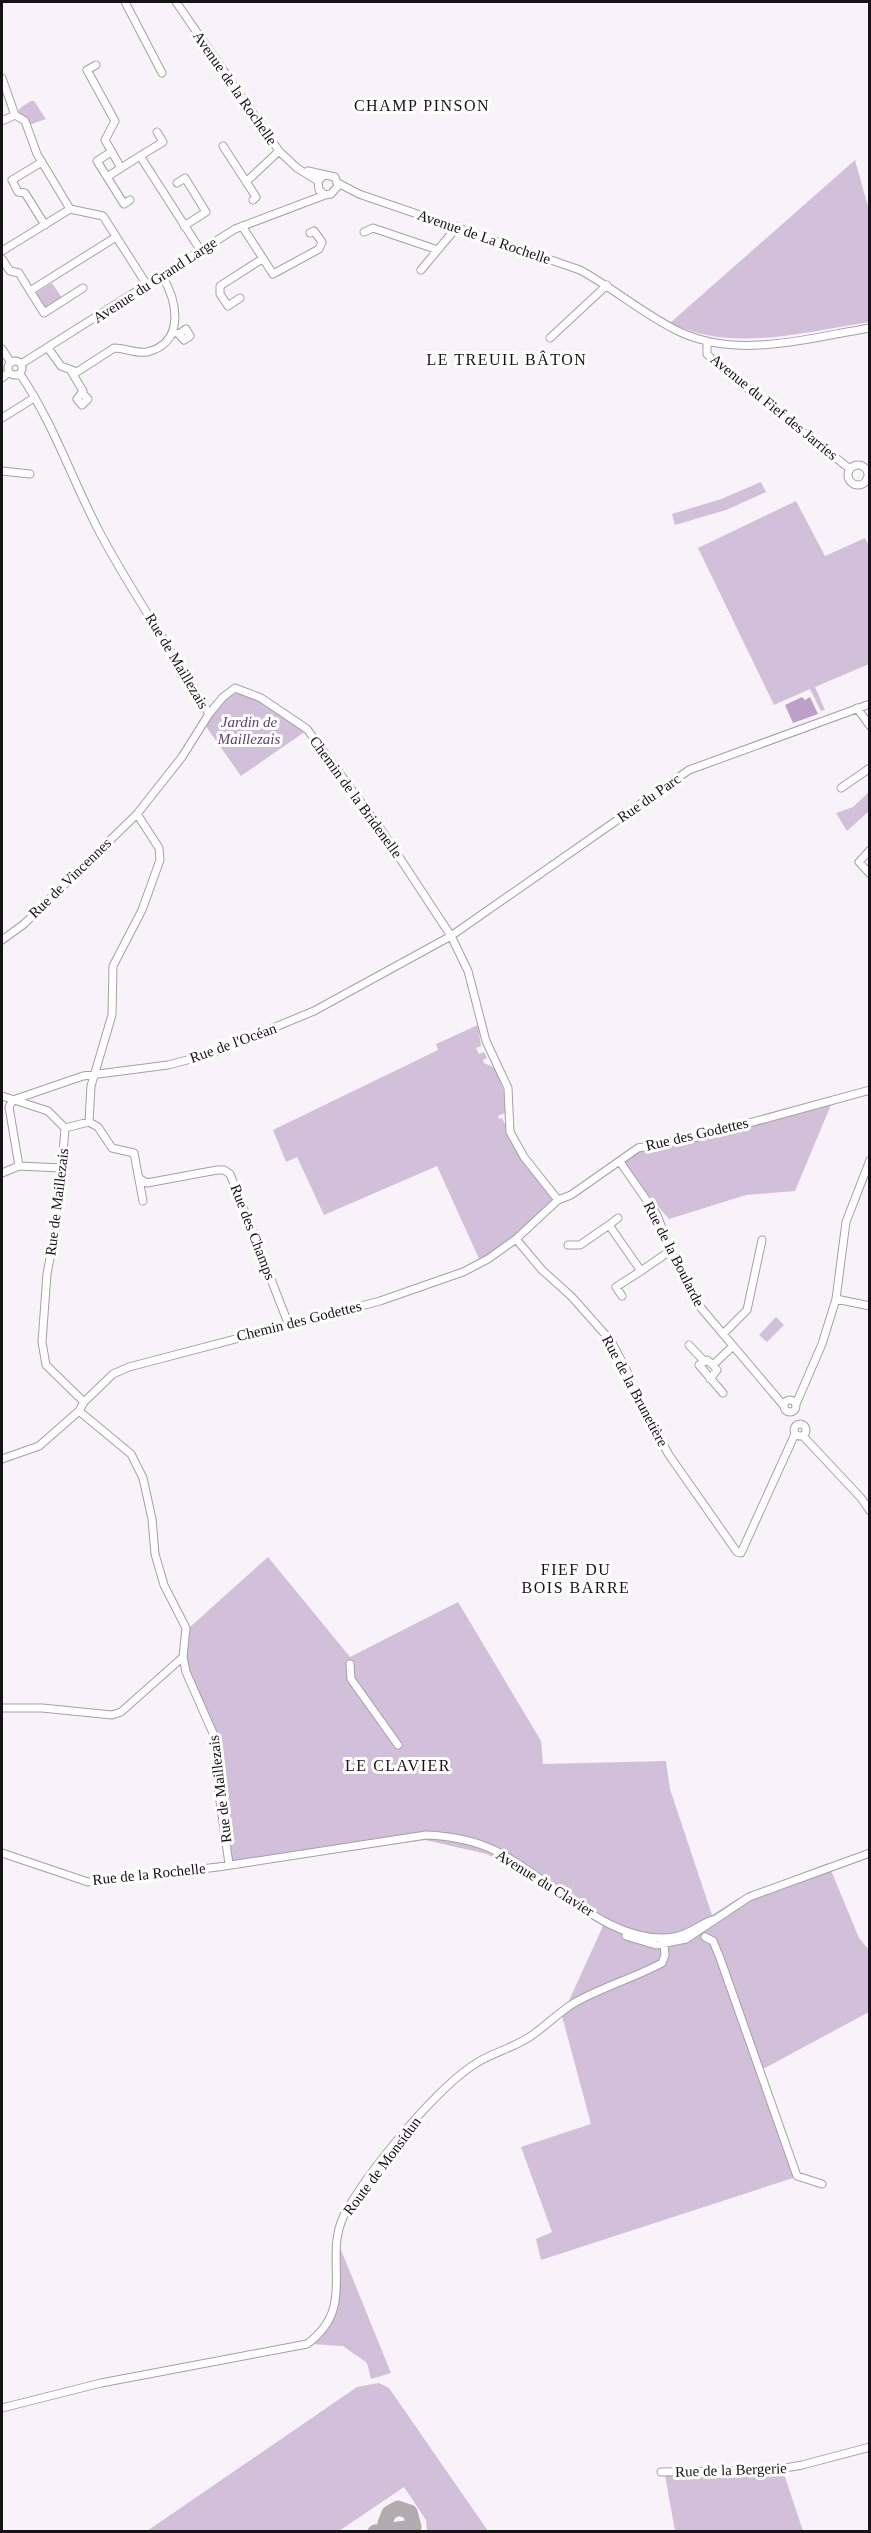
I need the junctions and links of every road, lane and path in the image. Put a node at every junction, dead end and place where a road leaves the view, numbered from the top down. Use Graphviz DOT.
graph roads {
  1 [pos="125,2"];
  2 [pos="176,2"];
  3 [pos="96,65"];
  4 [pos="162,73"];
  5 [pos="2,78"];
  6 [pos="15,115"];
  7 [pos="2,121"];
  8 [pos="157,132"];
  9 [pos="222,146"];
  10 [pos="279,151"];
  11 [pos="111,152"];
  12 [pos="140,156"];
  13 [pos="42,162"];
  14 [pos="121,168"];
  15 [pos="107,177"];
  16 [pos="320,181"];
  17 [pos="246,182"];
  18 [pos="177,183"];
  19 [pos="338,183"];
  20 [pos="334,193"];
  21 [pos="359,194"];
  22 [pos="325,195"];
  23 [pos="130,200"];
  24 [pos="253,200"];
  25 [pos="294,207"];
  26 [pos="70,209"];
  27 [pos="45,225"];
  28 [pos="184,226"];
  29 [pos="242,226"];
  30 [pos="457,227"];
  31 [pos="364,232"];
  32 [pos="310,233"];
  33 [pos="116,237"];
  34 [pos="438,250"];
  35 [pos="2,251"];
  36 [pos="201,251"];
  37 [pos="2,259"];
  38 [pos="262,259"];
  39 [pos="421,270"];
  40 [pos="162,276"];
  41 [pos="147,285"];
  42 [pos="607,285"];
  43 [pos="83,288"];
  44 [pos="30,291"];
  45 [pos="240,298"];
  46 [pos="870,328"];
  47 [pos="550,338"];
  48 [pos="706,341"];
  49 [pos="48,348"];
  50 [pos="2,349"];
  51 [pos="11,363"];
  52 [pos="21,364"];
  53 [pos="9,372"];
  54 [pos="74,373"];
  55 [pos="20,374"];
  56 [pos="2,378"];
  57 [pos="83,394"];
  58 [pos="34,398"];
  59 [pos="2,418"];
  60 [pos="867,468"];
  61 [pos="850,469"];
  62 [pos="2,471"];
  63 [pos="30,474"];
  64 [pos="867,484"];
  65 [pos="870,704"];
  66 [pos="857,708"];
  67 [pos="209,714"];
  68 [pos="870,726"];
  69 [pos="870,768"];
  70 [pos="841,788"];
  71 [pos="137,814"];
  72 [pos="870,850"];
  73 [pos="870,874"];
  74 [pos="451,936"];
  75 [pos="2,940"];
  76 [pos="94,1074"];
  77 [pos="870,1090"];
  78 [pos="2,1096"];
  79 [pos="13,1100"];
  80 [pos="89,1122"];
  81 [pos="65,1128"];
  82 [pos="870,1160"];
  83 [pos="620,1162"];
  84 [pos="19,1166"];
  85 [pos="62,1168"];
  86 [pos="2,1173"];
  87 [pos="140,1179"];
  88 [pos="558,1200"];
  89 [pos="143,1201"];
  90 [pos="618,1218"];
  91 [pos="609,1225"];
  92 [pos="516,1239"];
  93 [pos="762,1240"];
  94 [pos="568,1245"];
  95 [pos="670,1251"];
  96 [pos="641,1271"];
  97 [pos="622,1296"];
  98 [pos="836,1299"];
  99 [pos="870,1306"];
  100 [pos="288,1323"];
  101 [pos="723,1334"];
  102 [pos="689,1345"];
  103 [pos="733,1346"];
  104 [pos="704,1361"];
  105 [pos="713,1365"];
  106 [pos="710,1379"];
  107 [pos="723,1393"];
  108 [pos="84,1402"];
  109 [pos="790,1405"];
  110 [pos="79,1411"];
  111 [pos="801,1432"];
  112 [pos="2,1459"];
  113 [pos="861,1498"];
  114 [pos="870,1504"];
  115 [pos="870,1513"];
  116 [pos="870,1519"];
  117 [pos="183,1657"];
  118 [pos="350,1664"];
  119 [pos="2,1708"];
  120 [pos="398,1745"];
  121 [pos="2,1853"];
  122 [pos="870,1853"];
  123 [pos="229,1864"];
  124 [pos="712,1920"];
  125 [pos="609,1925"];
  126 [pos="690,1931"];
  127 [pos="705,1937"];
  128 [pos="664,1944"];
  129 [pos="822,2184"];
  130 [pos="2,2408"];
  131 [pos="870,2447"];
  132 [pos="661,2472"];
  1 -- 4 [label="street"];
  2 -- 10 [label="street, Avenue de la Rochelle"];
  3 -- 11 [label="street"];
  5 -- 6 [label="street"];
  6 -- 7 [label="street"];
  6 -- 13 [label="street"];
  8 -- 12 [label="street"];
  9 -- 17 [label="street"];
  10 -- 16 [label="street, Avenue de la Rochelle"];
  10 -- 17 [label="street"];
  11 -- 14 [label="street"];
  11 -- 15 [label="street"];
  12 -- 14 [label="street"];
  12 -- 28 [label="street"];
  13 -- 26 [label="street"];
  13 -- 27 [label="street"];
  14 -- 15 [label="street"];
  15 -- 23 [label="street"];
  16 -- 19 [label="street, Avenue de la Rochelle"];
  16 -- 22 [label="street"];
  16 -- 25 [label="street, Avenue du Grand Large"];
  17 -- 24 [label="street"];
  18 -- 28 [label="street"];
  19 -- 20 [label="street"];
  19 -- 21 [label="street, Avenue de La Rochelle"];
  20 -- 21 [label="street, Avenue de La Rochelle"];
  20 -- 22 [label="street, Avenue du Grand Large"];
  21 -- 30 [label="street, Avenue de La Rochelle"];
  22 -- 25 [label="street, Avenue du Grand Large"];
  25 -- 29 [label="street, Avenue du Grand Large"];
  26 -- 27 [label="street"];
  26 -- 33 [label="street"];
  27 -- 35 [label="street"];
  28 -- 36 [label="street"];
  29 -- 36 [label="street, Avenue du Grand Large"];
  29 -- 38 [label="street"];
  30 -- 34 [label="street"];
  30 -- 42 [label="street, Avenue de La Rochelle"];
  31 -- 34 [label="street"];
  32 -- 38 [label="street"];
  33 -- 41 [label="street"];
  33 -- 44 [label="street"];
  34 -- 39 [label="street"];
  36 -- 40 [label="street, Avenue du Grand Large"];
  37 -- 44 [label="street"];
  38 -- 45 [label="street"];
  40 -- 41 [label="street, Avenue du Grand Large"];
  40 -- 54 [label="street"];
  41 -- 49 [label="street, Avenue du Grand Large"];
  42 -- 47 [label="street"];
  42 -- 48 [label="street, Avenue de La Rochelle"];
  43 -- 44 [label="street"];
  46 -- 48 [label="street, Avenue de La Rochelle"];
  48 -- 61 [label="street, Avenue du Fief des Jarries"];
  49 -- 52 [label="street, Avenue du Grand Large"];
  49 -- 54 [label="street"];
  50 -- 51 [label="street"];
  51 -- 52 [label="street"];
  51 -- 53 [label="street"];
  52 -- 55 [label="street"];
  53 -- 55 [label="street"];
  53 -- 56 [label="street"];
  54 -- 57 [label="street"];
  55 -- 58 [label="street, Rue de Maillezais"];
  58 -- 59 [label="street"];
  58 -- 67 [label="street, Rue de Maillezais"];
  60 -- 61 [label="street"];
  60 -- 64 [label="street"];
  61 -- 64 [label="street"];
  62 -- 63 [label="street"];
  65 -- 66 [label="street, Rue du Parc"];
  66 -- 68 [label="street"];
  66 -- 74 [label="street, Rue du Parc"];
  67 -- 71 [label="street, Rue de Maillezais"];
  67 -- 74 [label="street, Chemin de la Bridenelle"];
  69 -- 70 [label="street"];
  71 -- 75 [label="street, Rue de Vincennes"];
  71 -- 76 [label="street"];
  72 -- 73 [label="street"];
  74 -- 76 [label="street, Rue de l'Océan"];
  74 -- 88 [label="street, Chemin de la Bridenelle"];
  76 -- 79 [label="street, Rue de l'Océan"];
  76 -- 80 [label="street"];
  77 -- 83 [label="street, Rue des Godettes"];
  78 -- 79 [label="street"];
  79 -- 81 [label="street"];
  79 -- 84 [label="street"];
  80 -- 81 [label="street, Rue de Maillezais"];
  80 -- 87 [label="street"];
  81 -- 85 [label="street, Rue de Maillezais"];
  82 -- 98 [label="street"];
  83 -- 88 [label="street, Rue des Godettes"];
  83 -- 95 [label="street, Rue de la Boularde"];
  84 -- 85 [label="street"];
  84 -- 86 [label="street"];
  85 -- 108 [label="street, Rue de Maillezais"];
  87 -- 89 [label="street"];
  87 -- 100 [label="street, Rue des Champs"];
  88 -- 92 [label="street, Rue des Godettes"];
  90 -- 91 [label="street"];
  91 -- 94 [label="street"];
  91 -- 96 [label="street"];
  92 -- 100 [label="street, Chemin des Godettes"];
  92 -- 111 [label="street, Rue de la Brunetière"];
  93 -- 101 [label="street"];
  95 -- 96 [label="street"];
  95 -- 101 [label="street, Rue de la Boularde"];
  96 -- 97 [label="street"];
  98 -- 99 [label="street"];
  98 -- 109 [label="street"];
  100 -- 108 [label="street, Chemin des Godettes"];
  101 -- 103 [label="street, Rue de la Boularde"];
  102 -- 104 [label="street"];
  103 -- 105 [label="street"];
  103 -- 109 [label="street, Rue de la Boularde"];
  104 -- 105 [label="street"];
  104 -- 106 [label="street"];
  105 -- 106 [label="street"];
  106 -- 107 [label="street"];
  108 -- 110 [label="street"];
  109 -- 111 [label="street"];
  110 -- 112 [label="street"];
  110 -- 117 [label="street, Rue de Maillezais"];
  111 -- 113 [label="street"];
  113 -- 114 [label="street"];
  113 -- 115 [label="street"];
  115 -- 116 [label="street"];
  117 -- 119 [label="street"];
  117 -- 123 [label="street, Rue de Maillezais"];
  118 -- 120 [label="street"];
  121 -- 123 [label="street, Rue de la Rochelle"];
  122 -- 124 [label="street, Avenue du Clavier"];
  123 -- 125 [label="street, Avenue du Clavier"];
  124 -- 126 [label="street, Avenue du Clavier"];
  124 -- 128 [label="street, Avenue du Clavier"];
  125 -- 126 [label="street, Avenue du Clavier"];
  125 -- 128 [label="street, Avenue du Clavier"];
  126 -- 128 [label="street"];
  127 -- 129 [label="street"];
  128 -- 130 [label="street, Route de Monsidun"];
  131 -- 132 [label="street, Rue de la Bergerie"];
}
